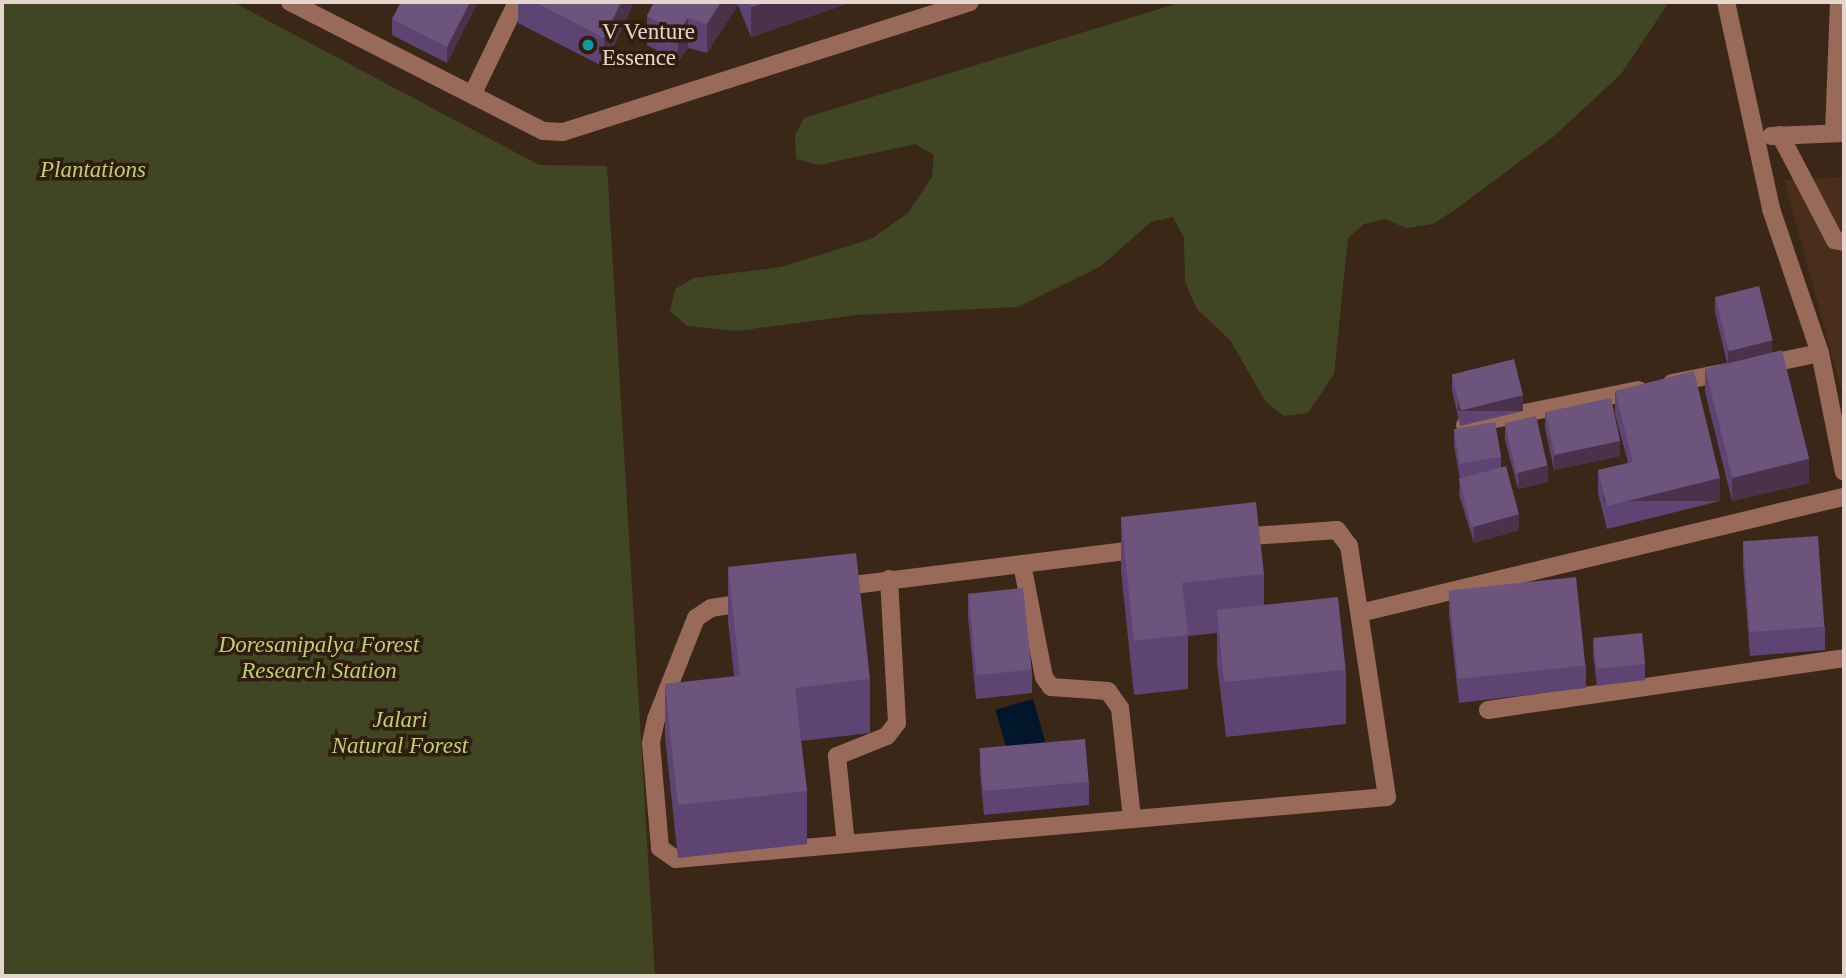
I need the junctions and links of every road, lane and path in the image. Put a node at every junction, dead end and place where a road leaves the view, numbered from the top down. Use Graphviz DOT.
graph roads {
  1 [pos="290,2"];
  2 [pos="517,2"];
  3 [pos="970,2"];
  4 [pos="1726,2"];
  5 [pos="1839,2"];
  6 [pos="314,7"];
  7 [pos="472,93"];
  8 [pos="1839,133"];
  9 [pos="1780,135"];
  10 [pos="1756,136"];
  11 [pos="1844,242"];
  12 [pos="1820,353"];
  13 [pos="1465,425"];
  14 [pos="1844,472"];
  15 [pos="1844,497"];
  16 [pos="1209,540"];
  17 [pos="1169,545"];
  18 [pos="1022,564"];
  19 [pos="889,579"];
  20 [pos="821,590"];
  21 [pos="766,599"];
  22 [pos="1364,612"];
  23 [pos="1844,658"];
  24 [pos="1489,710"];
  25 [pos="1132,819"];
  26 [pos="846,844"];
  1 -- 6 [label="street"];
  2 -- 7 [label="street"];
  3 -- 7 [label="street"];
  4 -- 10 [label="street"];
  5 -- 8 [label="street"];
  6 -- 7 [label="street"];
  8 -- 9 [label="street"];
  9 -- 10 [label="street"];
  9 -- 11 [label="street"];
  10 -- 12 [label="street"];
  12 -- 13 [label="street"];
  12 -- 14 [label="street"];
  15 -- 22 [label="street"];
  16 -- 22 [label="street"];
  17 -- 18 [label="street"];
  18 -- 19 [label="street"];
  18 -- 25 [label="street"];
  19 -- 20 [label="street"];
  19 -- 26 [label="street"];
  21 -- 26 [label="street"];
  22 -- 25 [label="street"];
  23 -- 24 [label="street"];
  25 -- 26 [label="street"];
}
